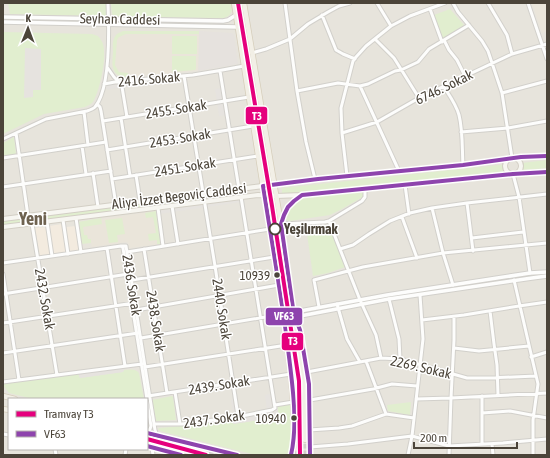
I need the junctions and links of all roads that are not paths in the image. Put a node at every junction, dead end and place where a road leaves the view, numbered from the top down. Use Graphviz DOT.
graph roads {
  1 [pos="108,3"];
  2 [pos="234,3"];
  3 [pos="244,3"];
  4 [pos="285,3"];
  5 [pos="350,3"];
  6 [pos="377,3"];
  7 [pos="446,3"];
  8 [pos="453,3"];
  9 [pos="488,3"];
  10 [pos="528,3"];
  11 [pos="430,9"];
  12 [pos="236,15"];
  13 [pos="322,15"];
  14 [pos="3,17"];
  15 [pos="109,19"];
  16 [pos="3,22"];
  17 [pos="109,24"];
  18 [pos="469,25"];
  19 [pos="391,26"];
  20 [pos="238,27"];
  21 [pos="290,39"];
  22 [pos="375,39"];
  23 [pos="443,41"];
  24 [pos="547,44"];
  25 [pos="542,45"];
  26 [pos="252,53"];
  27 [pos="512,54"];
  28 [pos="354,59"];
  29 [pos="547,59"];
  30 [pos="492,64"];
  31 [pos="244,66"];
  32 [pos="107,68"];
  33 [pos="401,70"];
  34 [pos="220,71"];
  35 [pos="184,76"];
  36 [pos="465,76"];
  37 [pos="120,81"];
  38 [pos="547,82"];
  39 [pos="104,84"];
  40 [pos="347,84"];
  41 [pos="360,86"];
  42 [pos="444,87"];
  43 [pos="297,91"];
  44 [pos="502,93"];
  45 [pos="249,98"];
  46 [pos="419,98"];
  47 [pos="225,101"];
  48 [pos="97,104"];
  49 [pos="189,107"];
  50 [pos="84,112"];
  51 [pos="127,117"];
  52 [pos="121,118"];
  53 [pos="103,121"];
  54 [pos="547,121"];
  55 [pos="377,122"];
  56 [pos="253,126"];
  57 [pos="508,128"];
  58 [pos="230,130"];
  59 [pos="461,132"];
  60 [pos="16,133"];
  61 [pos="342,133"];
  62 [pos="194,136"];
  63 [pos="3,139"];
  64 [pos="106,142"];
  65 [pos="88,145"];
  66 [pos="82,146"];
  67 [pos="125,147"];
  68 [pos="107,150"];
  69 [pos="19,156"];
  70 [pos="258,156"];
  71 [pos="547,156"];
  72 [pos="3,158"];
  73 [pos="512,158"];
  74 [pos="235,159"];
  75 [pos="198,165"];
  76 [pos="463,165"];
  77 [pos="111,170"];
  78 [pos="399,171"];
  79 [pos="547,172"];
  80 [pos="93,173"];
  81 [pos="86,174"];
  82 [pos="513,174"];
  83 [pos="136,175"];
  84 [pos="130,176"];
  85 [pos="347,176"];
  86 [pos="112,179"];
  87 [pos="315,179"];
  88 [pos="24,184"];
  89 [pos="274,184"];
  90 [pos="405,185"];
  91 [pos="263,186"];
  92 [pos="3,187"];
  93 [pos="239,189"];
  94 [pos="365,189"];
  95 [pos="203,193"];
  96 [pos="547,194"];
  97 [pos="264,195"];
  98 [pos="302,195"];
  99 [pos="276,196"];
  100 [pos="242,197"];
  101 [pos="519,197"];
  102 [pos="140,201"];
  103 [pos="205,202"];
  104 [pos="467,202"];
  105 [pos="116,204"];
  106 [pos="172,206"];
  107 [pos="98,207"];
  108 [pos="158,208"];
  109 [pos="432,208"];
  110 [pos="409,214"];
  111 [pos="28,216"];
  112 [pos="402,216"];
  113 [pos="76,218"];
  114 [pos="3,219"];
  115 [pos="63,220"];
  116 [pos="329,221"];
  117 [pos="47,222"];
  118 [pos="32,224"];
  119 [pos="281,224"];
  120 [pos="3,227"];
  121 [pos="270,229"];
  122 [pos="523,232"];
  123 [pos="247,233"];
  124 [pos="211,238"];
  125 [pos="472,238"];
  126 [pos="547,242"];
  127 [pos="178,244"];
  128 [pos="525,245"];
  129 [pos="123,246"];
  130 [pos="163,246"];
  131 [pos="107,248"];
  132 [pos="144,249"];
  133 [pos="340,249"];
  134 [pos="473,250"];
  135 [pos="81,252"];
  136 [pos="127,252"];
  137 [pos="443,253"];
  138 [pos="68,254"];
  139 [pos="52,256"];
  140 [pos="274,257"];
  141 [pos="38,258"];
  142 [pos="417,258"];
  143 [pos="252,260"];
  144 [pos="3,264"];
  145 [pos="215,266"];
  146 [pos="349,271"];
  147 [pos="547,272"];
  148 [pos="530,273"];
  149 [pos="3,274"];
  150 [pos="129,274"];
  151 [pos="547,276"];
  152 [pos="111,277"];
  153 [pos="149,277"];
  154 [pos="132,280"];
  155 [pos="514,280"];
  156 [pos="279,285"];
  157 [pos="453,285"];
  158 [pos="43,287"];
  159 [pos="256,289"];
  160 [pos="5,294"];
  161 [pos="220,295"];
  162 [pos="420,295"];
  163 [pos="389,299"];
  164 [pos="361,302"];
  165 [pos="547,302"];
  166 [pos="133,303"];
  167 [pos="337,304"];
  168 [pos="116,306"];
  169 [pos="520,306"];
  170 [pos="153,307"];
  171 [pos="293,308"];
  172 [pos="320,308"];
  173 [pos="338,309"];
  174 [pos="136,310"];
  175 [pos="490,311"];
  176 [pos="283,314"];
  177 [pos="48,316"];
  178 [pos="295,317"];
  179 [pos="454,317"];
  180 [pos="261,318"];
  181 [pos="422,320"];
  182 [pos="10,322"];
  183 [pos="3,323"];
  184 [pos="224,324"];
  185 [pos="138,333"];
  186 [pos="158,335"];
  187 [pos="120,336"];
  188 [pos="141,338"];
  189 [pos="287,345"];
  190 [pos="52,346"];
  191 [pos="529,346"];
  192 [pos="265,348"];
  193 [pos="454,348"];
  194 [pos="495,350"];
  195 [pos="15,351"];
  196 [pos="547,352"];
  197 [pos="3,353"];
  198 [pos="229,354"];
  199 [pos="531,357"];
  200 [pos="381,358"];
  201 [pos="400,359"];
  202 [pos="366,361"];
  203 [pos="360,362"];
  204 [pos="162,364"];
  205 [pos="144,365"];
  206 [pos="420,365"];
  207 [pos="125,366"];
  208 [pos="307,372"];
  209 [pos="291,373"];
  210 [pos="452,374"];
  211 [pos="57,375"];
  212 [pos="536,376"];
  213 [pos="270,377"];
  214 [pos="498,378"];
  215 [pos="19,380"];
  216 [pos="3,382"];
  217 [pos="233,383"];
  218 [pos="418,386"];
  219 [pos="376,388"];
  220 [pos="175,392"];
  221 [pos="537,392"];
  222 [pos="547,392"];
  223 [pos="167,393"];
  224 [pos="498,395"];
  225 [pos="482,396"];
  226 [pos="148,397"];
  227 [pos="451,398"];
  228 [pos="416,399"];
  229 [pos="310,400"];
  230 [pos="294,402"];
  231 [pos="274,405"];
  232 [pos="148,408"];
  233 [pos="482,413"];
  234 [pos="386,414"];
  235 [pos="534,415"];
  236 [pos="238,416"];
  237 [pos="414,418"];
  238 [pos="547,418"];
  239 [pos="154,424"];
  240 [pos="180,424"];
  241 [pos="310,430"];
  242 [pos="148,432"];
  243 [pos="148,433"];
  244 [pos="148,433"];
  245 [pos="157,436"];
  246 [pos="412,436"];
  247 [pos="547,439"];
  248 [pos="297,440"];
  249 [pos="305,440"];
  250 [pos="533,440"];
  251 [pos="482,444"];
  252 [pos="492,444"];
  253 [pos="449,446"];
  254 [pos="150,447"];
  255 [pos="310,447"];
  256 [pos="203,450"];
  257 [pos="171,454"];
  258 [pos="153,455"];
  259 [pos="181,455"];
  260 [pos="237,455"];
  261 [pos="291,455"];
  262 [pos="310,455"];
  263 [pos="408,455"];
  264 [pos="449,455"];
  265 [pos="493,455"];
  266 [pos="533,455"];
  1 -- 15 [label="street"];
  2 -- 12 [label="main road"];
  3 -- 26 [label="main road"];
  4 -- 21 [label="street"];
  5 -- 13 [label="street"];
  6 -- 19 [label="street"];
  7 -- 11 [label="street"];
  8 -- 18 [label="street"];
  9 -- 27 [label="street"];
  10 -- 25 [label="street"];
  11 -- 19 [label="street"];
  11 -- 23 [label="street"];
  12 -- 15 [label="street, Seyhan Caddesi"];
  12 -- 20 [label="main road"];
  13 -- 21 [label="street"];
  13 -- 28 [label="street"];
  14 -- 15 [label="street, Seyhan Caddesi"];
  15 -- 17 [label="street"];
  16 -- 17 [label="street, Seyhan Caddesi"];
  17 -- 20 [label="street, Seyhan Caddesi"];
  17 -- 32 [label="street"];
  18 -- 23 [label="street"];
  18 -- 30 [label="street"];
  19 -- 22 [label="street"];
  20 -- 31 [label="main road"];
  21 -- 26 [label="street"];
  21 -- 43 [label="street"];
  22 -- 28 [label="street"];
  22 -- 33 [label="street"];
  23 -- 33 [label="street"];
  23 -- 36 [label="street"];
  24 -- 25 [label="street, 6746. Sokak"];
  25 -- 27 [label="street, 6746. Sokak"];
  25 -- 29 [label="street"];
  26 -- 89 [label="main road"];
  27 -- 30 [label="street, 6746. Sokak"];
  28 -- 40 [label="street"];
  30 -- 36 [label="street, 6746. Sokak"];
  30 -- 44 [label="street"];
  31 -- 34 [label="street, 2416. Sokak"];
  31 -- 45 [label="main road"];
  32 -- 37 [label="street"];
  32 -- 39 [label="street"];
  33 -- 41 [label="street"];
  33 -- 46 [label="street"];
  34 -- 35 [label="street, 2416. Sokak"];
  34 -- 47 [label="street"];
  35 -- 37 [label="street, 2416. Sokak"];
  35 -- 49 [label="street"];
  36 -- 42 [label="street, 6746. Sokak"];
  37 -- 39 [label="street, 2416. Sokak"];
  37 -- 51 [label="street"];
  38 -- 44 [label="street"];
  39 -- 48 [label="street, 2416. Sokak"];
  40 -- 41 [label="street"];
  40 -- 43 [label="street"];
  40 -- 61 [label="street"];
  41 -- 55 [label="street"];
  42 -- 46 [label="street, 6746. Sokak"];
  42 -- 59 [label="street"];
  43 -- 87 [label="street"];
  44 -- 57 [label="street"];
  45 -- 47 [label="street, 2455. Sokak"];
  45 -- 56 [label="main road"];
  46 -- 55 [label="street, 6746. Sokak"];
  47 -- 49 [label="street, 2455. Sokak"];
  47 -- 58 [label="street"];
  48 -- 50 [label="street"];
  48 -- 53 [label="street"];
  49 -- 51 [label="street, 2455. Sokak"];
  49 -- 62 [label="street"];
  50 -- 60 [label="street"];
  50 -- 65 [label="street"];
  51 -- 52 [label="street, 2455. Sokak"];
  52 -- 53 [label="street, 2455. Sokak"];
  52 -- 67 [label="street"];
  53 -- 64 [label="street"];
  54 -- 57 [label="street"];
  55 -- 61 [label="street, 6746. Sokak"];
  55 -- 78 [label="street"];
  56 -- 58 [label="street, 2453. Sokak"];
  56 -- 70 [label="main road"];
  57 -- 59 [label="street"];
  57 -- 73 [label="street"];
  58 -- 62 [label="street, 2453. Sokak"];
  58 -- 74 [label="street"];
  59 -- 76 [label="street"];
  60 -- 63 [label="street"];
  60 -- 69 [label="street"];
  61 -- 85 [label="street"];
  62 -- 67 [label="street, 2453. Sokak"];
  62 -- 75 [label="street"];
  64 -- 65 [label="street"];
  64 -- 68 [label="street"];
  65 -- 66 [label="street"];
  66 -- 69 [label="street"];
  66 -- 81 [label="street"];
  67 -- 68 [label="street, 2453. Sokak"];
  67 -- 84 [label="street"];
  68 -- 77 [label="street"];
  69 -- 72 [label="street"];
  69 -- 88 [label="street"];
  70 -- 74 [label="street, 2451. Sokak"];
  70 -- 91 [label="main road"];
  71 -- 73 [label="main road, Aliya İzzet Begoviç Caddesi"];
  73 -- 76 [label="main road, Aliya İzzet Begoviç Caddesi"];
  73 -- 82 [label="main road"];
  73 -- 82 [label="main road"];
  74 -- 75 [label="street, 2451. Sokak"];
  74 -- 93 [label="street"];
  75 -- 83 [label="street, 2451. Sokak"];
  75 -- 95 [label="street"];
  76 -- 78 [label="main road, Aliya İzzet Begoviç Caddesi"];
  77 -- 80 [label="street"];
  77 -- 86 [label="street"];
  78 -- 85 [label="main road, Aliya İzzet Begoviç Caddesi"];
  79 -- 82 [label="main road, Aliya İzzet Begoviç Caddesi"];
  80 -- 81 [label="street"];
  80 -- 107 [label="street"];
  81 -- 88 [label="street"];
  82 -- 90 [label="main road, Aliya İzzet Begoviç Caddesi"];
  82 -- 101 [label="street"];
  83 -- 84 [label="street, 2451. Sokak"];
  83 -- 102 [label="street"];
  84 -- 86 [label="street, 2451. Sokak"];
  85 -- 87 [label="main road, Aliya İzzet Begoviç Caddesi"];
  86 -- 105 [label="street"];
  87 -- 89 [label="main road, Aliya İzzet Begoviç Caddesi"];
  88 -- 92 [label="street"];
  88 -- 111 [label="street"];
  89 -- 91 [label="main road, Aliya İzzet Begoviç Caddesi"];
  89 -- 99 [label="main road"];
  90 -- 94 [label="main road, Aliya İzzet Begoviç Caddesi"];
  90 -- 110 [label="street"];
  91 -- 93 [label="main road, Aliya İzzet Begoviç Caddesi"];
  91 -- 97 [label="main road"];
  93 -- 95 [label="main road, Aliya İzzet Begoviç Caddesi"];
  94 -- 98 [label="main road, Aliya İzzet Begoviç Caddesi"];
  94 -- 116 [label="street"];
  95 -- 102 [label="main road, Aliya İzzet Begoviç Caddesi"];
  95 -- 103 [label="street, 2440. Sokak"];
  96 -- 101 [label="street"];
  97 -- 99 [label="main road, Aliya İzzet Begoviç Caddesi"];
  97 -- 100 [label="main road, Aliya İzzet Begoviç Caddesi"];
  97 -- 121 [label="main road"];
  98 -- 99 [label="main road, Aliya İzzet Begoviç Caddesi"];
  98 -- 119 [label="main road"];
  99 -- 119 [label="main road"];
  100 -- 103 [label="main road, Aliya İzzet Begoviç Caddesi"];
  100 -- 123 [label="street"];
  101 -- 104 [label="street"];
  101 -- 122 [label="street"];
  102 -- 105 [label="main road, Aliya İzzet Begoviç Caddesi"];
  103 -- 106 [label="main road, Aliya İzzet Begoviç Caddesi"];
  103 -- 124 [label="street, 2440. Sokak"];
  104 -- 109 [label="street"];
  104 -- 125 [label="street"];
  105 -- 107 [label="main road, Aliya İzzet Begoviç Caddesi"];
  106 -- 108 [label="main road, Aliya İzzet Begoviç Caddesi"];
  106 -- 127 [label="street"];
  107 -- 111 [label="main road, Aliya İzzet Begoviç Caddesi"];
  108 -- 113 [label="main road, Aliya İzzet Begoviç Caddesi"];
  108 -- 130 [label="street"];
  109 -- 110 [label="street"];
  109 -- 137 [label="street"];
  110 -- 112 [label="street"];
  111 -- 114 [label="main road, Aliya İzzet Begoviç Caddesi"];
  112 -- 133 [label="street"];
  112 -- 142 [label="street"];
  113 -- 115 [label="main road, Aliya İzzet Begoviç Caddesi"];
  113 -- 135 [label="street"];
  115 -- 117 [label="main road, Aliya İzzet Begoviç Caddesi"];
  115 -- 138 [label="street"];
  116 -- 119 [label="street"];
  116 -- 133 [label="street"];
  117 -- 118 [label="main road, Aliya İzzet Begoviç Caddesi"];
  117 -- 139 [label="street"];
  118 -- 120 [label="main road, Aliya İzzet Begoviç Caddesi"];
  118 -- 141 [label="street, 2432. Sokak"];
  119 -- 171 [label="main road"];
  121 -- 123 [label="street"];
  121 -- 140 [label="main road"];
  122 -- 125 [label="street"];
  122 -- 128 [label="street"];
  123 -- 124 [label="street"];
  123 -- 143 [label="street"];
  124 -- 127 [label="street"];
  124 -- 145 [label="street, 2440. Sokak"];
  125 -- 134 [label="street"];
  126 -- 128 [label="street"];
  127 -- 130 [label="street"];
  128 -- 134 [label="street"];
  128 -- 148 [label="street"];
  129 -- 131 [label="street"];
  129 -- 136 [label="street, 2436. Sokak"];
  129 -- 150 [label="street, 2436. Sokak"];
  130 -- 132 [label="street"];
  131 -- 135 [label="street"];
  131 -- 152 [label="street"];
  132 -- 136 [label="street"];
  132 -- 153 [label="street, 2438. Sokak"];
  133 -- 146 [label="street"];
  134 -- 137 [label="street"];
  135 -- 138 [label="street"];
  136 -- 150 [label="street, 2436. Sokak"];
  137 -- 142 [label="street"];
  137 -- 157 [label="street"];
  138 -- 139 [label="street"];
  139 -- 141 [label="street"];
  140 -- 143 [label="street"];
  140 -- 156 [label="main road"];
  141 -- 144 [label="street"];
  141 -- 158 [label="street, 2432. Sokak"];
  142 -- 146 [label="street"];
  143 -- 145 [label="street"];
  143 -- 159 [label="street"];
  145 -- 153 [label="street"];
  145 -- 161 [label="street, 2440. Sokak"];
  146 -- 164 [label="street"];
  146 -- 172 [label="street"];
  147 -- 148 [label="street"];
  148 -- 157 [label="street"];
  149 -- 160 [label="street"];
  150 -- 152 [label="street"];
  150 -- 154 [label="street, 2436. Sokak"];
  150 -- 166 [label="street, 2436. Sokak"];
  151 -- 155 [label="street"];
  152 -- 158 [label="street"];
  152 -- 168 [label="street"];
  153 -- 154 [label="street"];
  153 -- 170 [label="street, 2438. Sokak"];
  154 -- 166 [label="street, 2436. Sokak"];
  155 -- 162 [label="street"];
  155 -- 169 [label="street"];
  156 -- 159 [label="street"];
  156 -- 176 [label="main road"];
  157 -- 164 [label="street"];
  158 -- 160 [label="street"];
  158 -- 177 [label="street, 2432. Sokak"];
  159 -- 161 [label="street"];
  159 -- 180 [label="street"];
  160 -- 182 [label="street"];
  161 -- 170 [label="street"];
  161 -- 184 [label="street, 2440. Sokak"];
  162 -- 163 [label="street"];
  162 -- 181 [label="street"];
  163 -- 164 [label="street"];
  163 -- 201 [label="street"];
  164 -- 167 [label="street"];
  164 -- 173 [label="street"];
  164 -- 200 [label="street"];
  165 -- 169 [label="street"];
  166 -- 168 [label="street"];
  166 -- 174 [label="street, 2436. Sokak"];
  166 -- 185 [label="street, 2436. Sokak"];
  167 -- 172 [label="street"];
  167 -- 173 [label="street"];
  168 -- 177 [label="street"];
  168 -- 187 [label="street"];
  169 -- 175 [label="street"];
  169 -- 191 [label="street"];
  170 -- 174 [label="street"];
  170 -- 186 [label="street, 2438. Sokak"];
  171 -- 172 [label="street"];
  171 -- 178 [label="main road"];
  173 -- 178 [label="street"];
  173 -- 203 [label="street"];
  174 -- 185 [label="street, 2436. Sokak"];
  175 -- 179 [label="street"];
  175 -- 194 [label="street"];
  176 -- 180 [label="street"];
  176 -- 189 [label="main road"];
  176 -- 248 [label="main road"];
  177 -- 182 [label="street"];
  177 -- 190 [label="street, 2432. Sokak"];
  178 -- 208 [label="main road"];
  178 -- 249 [label="main road"];
  179 -- 181 [label="street"];
  179 -- 193 [label="street"];
  180 -- 184 [label="street"];
  180 -- 192 [label="street"];
  181 -- 206 [label="street"];
  182 -- 183 [label="street"];
  182 -- 195 [label="street"];
  184 -- 186 [label="street"];
  184 -- 198 [label="street, 2440. Sokak"];
  185 -- 187 [label="street"];
  185 -- 188 [label="street, 2436. Sokak"];
  185 -- 205 [label="street, 2436. Sokak"];
  186 -- 188 [label="street"];
  186 -- 204 [label="street, 2438. Sokak"];
  187 -- 190 [label="street"];
  187 -- 207 [label="street"];
  188 -- 205 [label="street, 2436. Sokak"];
  189 -- 192 [label="street"];
  189 -- 209 [label="main road"];
  190 -- 195 [label="street"];
  190 -- 211 [label="street, 2432. Sokak"];
  191 -- 194 [label="street"];
  191 -- 199 [label="street"];
  192 -- 198 [label="street"];
  192 -- 213 [label="street"];
  193 -- 194 [label="street"];
  193 -- 210 [label="street"];
  194 -- 214 [label="street"];
  195 -- 197 [label="street"];
  195 -- 215 [label="street"];
  196 -- 199 [label="street"];
  198 -- 204 [label="street"];
  198 -- 217 [label="street, 2440. Sokak"];
  199 -- 212 [label="street"];
  200 -- 201 [label="street, 2269. Sokak"];
  200 -- 202 [label="street, 2269. Sokak"];
  201 -- 206 [label="street, 2269. Sokak"];
  202 -- 203 [label="street, 2269. Sokak"];
  202 -- 219 [label="street"];
  203 -- 208 [label="street, 2269. Sokak"];
  204 -- 205 [label="street"];
  204 -- 223 [label="street, 2438. Sokak"];
  205 -- 207 [label="street"];
  205 -- 226 [label="street, 2436. Sokak"];
  206 -- 210 [label="street, 2269. Sokak"];
  206 -- 218 [label="street"];
  207 -- 211 [label="street"];
  208 -- 229 [label="main road"];
  209 -- 213 [label="street, 2439. Sokak"];
  209 -- 230 [label="main road"];
  210 -- 214 [label="street, 2269. Sokak"];
  210 -- 227 [label="street"];
  211 -- 215 [label="street"];
  212 -- 214 [label="street, 2269. Sokak"];
  212 -- 221 [label="street"];
  213 -- 217 [label="street, 2439. Sokak"];
  213 -- 231 [label="street"];
  214 -- 224 [label="street"];
  215 -- 216 [label="street"];
  217 -- 220 [label="street, 2439. Sokak"];
  217 -- 236 [label="street, 2440. Sokak"];
  218 -- 219 [label="street"];
  218 -- 228 [label="street"];
  219 -- 229 [label="street"];
  219 -- 234 [label="street"];
  220 -- 223 [label="street, 2439. Sokak"];
  220 -- 240 [label="street"];
  221 -- 222 [label="street"];
  221 -- 224 [label="street"];
  221 -- 235 [label="street"];
  223 -- 226 [label="street, 2439. Sokak"];
  224 -- 225 [label="street"];
  225 -- 227 [label="street"];
  225 -- 233 [label="street"];
  226 -- 239 [label="street, 2436. Sokak"];
  227 -- 228 [label="street"];
  227 -- 253 [label="street"];
  228 -- 237 [label="street"];
  229 -- 241 [label="main road"];
  230 -- 231 [label="street, 2437. Sokak"];
  230 -- 261 [label="main road"];
  231 -- 236 [label="street, 2437. Sokak"];
  232 -- 242 [label="street"];
  233 -- 235 [label="street"];
  233 -- 251 [label="street"];
  234 -- 237 [label="street"];
  234 -- 241 [label="street"];
  235 -- 238 [label="street"];
  235 -- 250 [label="street"];
  236 -- 240 [label="street, 2437. Sokak"];
  237 -- 246 [label="street"];
  239 -- 240 [label="street, 2437. Sokak"];
  239 -- 245 [label="street, 2436. Sokak"];
  241 -- 255 [label="main road"];
  243 -- 245 [label="main road"];
  244 -- 256 [label="main road"];
  245 -- 260 [label="main road"];
  246 -- 253 [label="street"];
  246 -- 255 [label="street"];
  246 -- 263 [label="street"];
  247 -- 250 [label="street"];
  250 -- 252 [label="street"];
  250 -- 266 [label="street"];
  251 -- 252 [label="street"];
  251 -- 253 [label="street"];
  252 -- 265 [label="street"];
  253 -- 264 [label="street"];
  254 -- 257 [label="main road"];
  254 -- 258 [label="street"];
  255 -- 262 [label="main road"];
  257 -- 259 [label="main road"];
}
